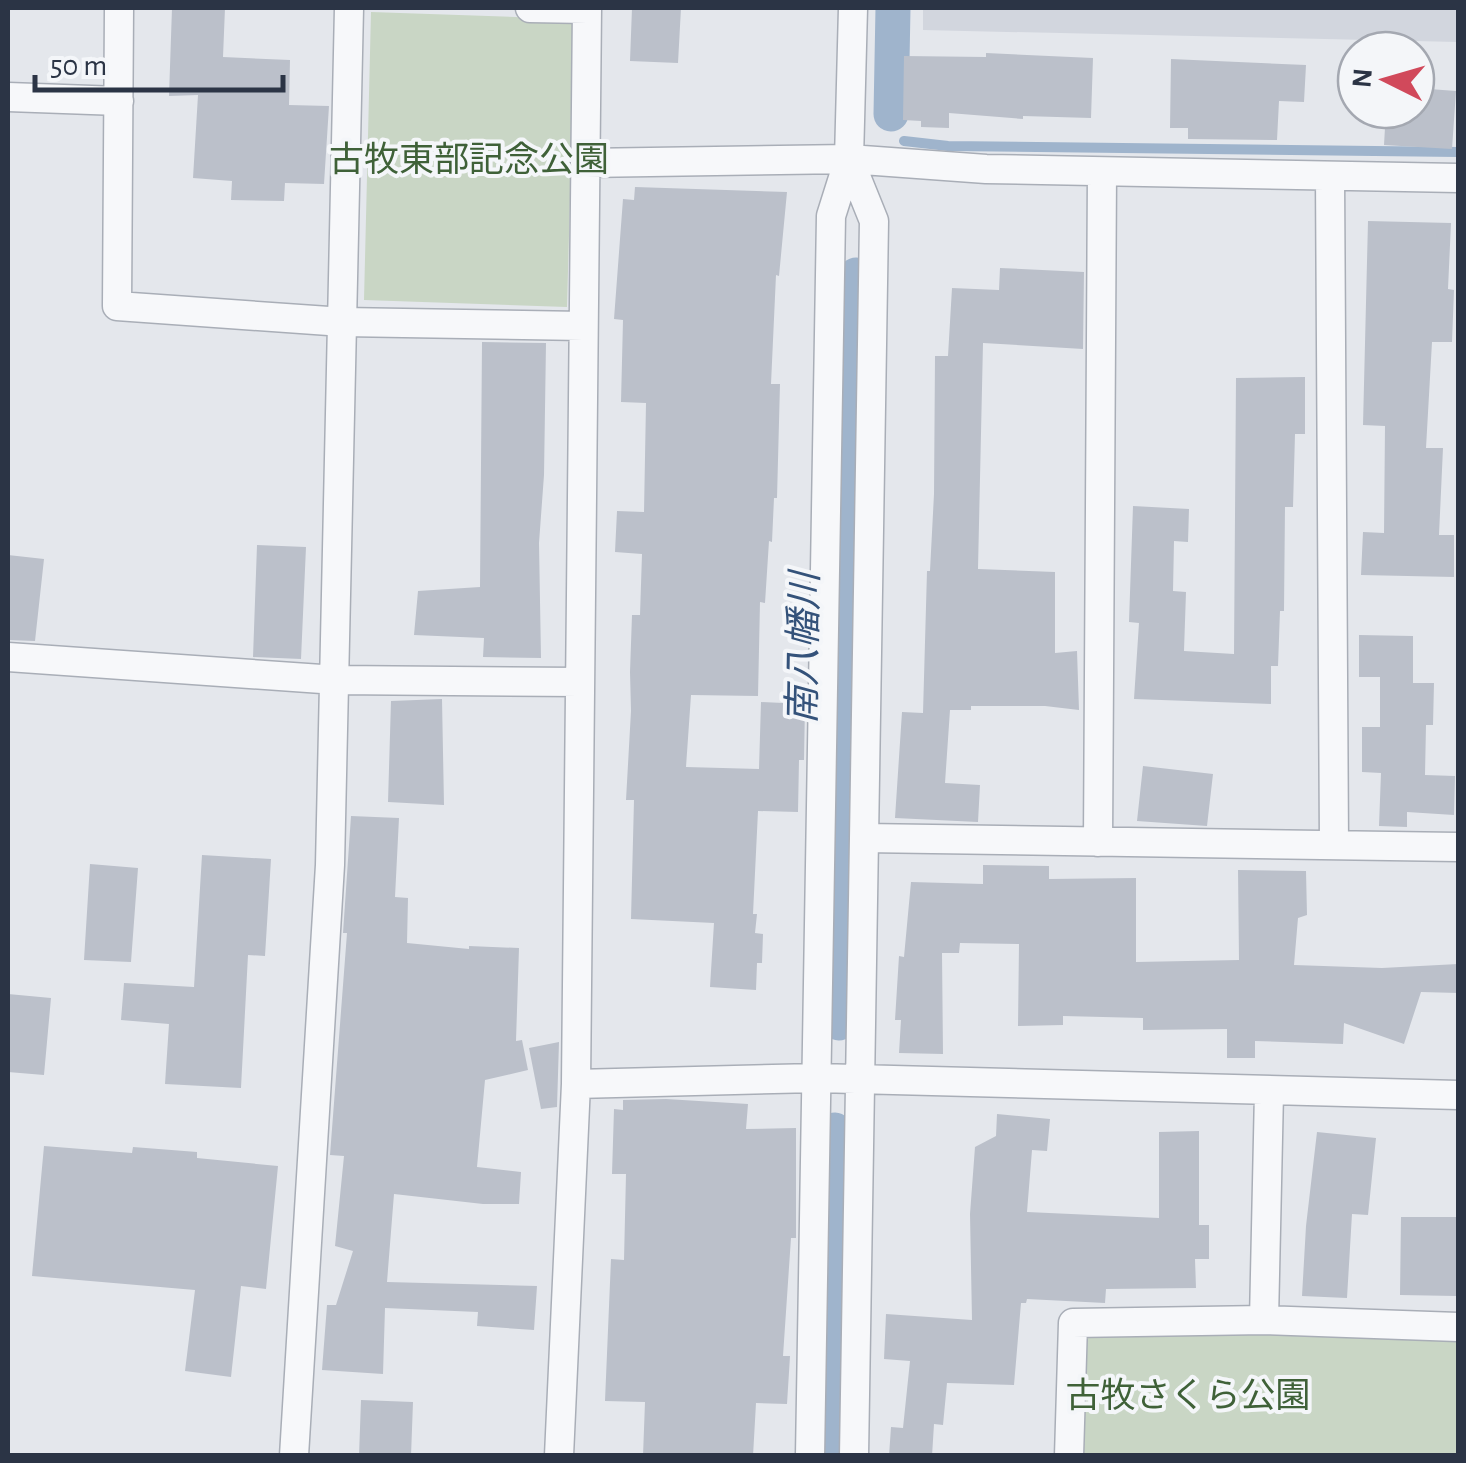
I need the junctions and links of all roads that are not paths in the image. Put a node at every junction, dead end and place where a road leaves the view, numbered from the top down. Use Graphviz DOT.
graph roads {
  1 [pos="119,8"];
  2 [pos="349,8"];
  3 [pos="530,8"];
  4 [pos="586,8"];
  5 [pos="853,8"];
  6 [pos="8,98"];
  7 [pos="118,101"];
  8 [pos="849,160"];
  9 [pos="585,163"];
  10 [pos="1102,172"];
  11 [pos="1330,176"];
  12 [pos="1458,178"];
  13 [pos="343,322"];
  14 [pos="583,326"];
  15 [pos="8,656"];
  16 [pos="336,680"];
  17 [pos="579,682"];
  18 [pos="864,838"];
  19 [pos="1098,842"];
  20 [pos="1334,845"];
  21 [pos="1458,847"];
  22 [pos="817,1078"];
  23 [pos="860,1079"];
  24 [pos="576,1084"];
  25 [pos="1269,1092"];
  26 [pos="1458,1096"];
  27 [pos="1264,1320"];
  28 [pos="1458,1327"];
  29 [pos="294,1456"];
  30 [pos="559,1456"];
  31 [pos="810,1456"];
  32 [pos="854,1456"];
  33 [pos="1069,1456"];
  1 -- 7 [label="street"];
  2 -- 13 [label="street"];
  3 -- 4 [label="street"];
  4 -- 9 [label="street"];
  5 -- 8 [label="street"];
  6 -- 7 [label="street"];
  7 -- 13 [label="street"];
  8 -- 9 [label="street"];
  8 -- 10 [label="street"];
  8 -- 18 [label="street"];
  8 -- 22 [label="street"];
  9 -- 14 [label="street"];
  10 -- 11 [label="street"];
  10 -- 19 [label="street"];
  11 -- 12 [label="street"];
  11 -- 20 [label="street"];
  13 -- 14 [label="street"];
  13 -- 16 [label="street"];
  14 -- 17 [label="street"];
  15 -- 16 [label="street"];
  16 -- 17 [label="street"];
  16 -- 29 [label="street"];
  17 -- 24 [label="street"];
  18 -- 19 [label="street"];
  18 -- 23 [label="street"];
  19 -- 20 [label="street"];
  20 -- 21 [label="street"];
  22 -- 23 [label="street"];
  22 -- 24 [label="street"];
  22 -- 31 [label="street"];
  23 -- 25 [label="street"];
  23 -- 32 [label="street"];
  24 -- 30 [label="street"];
  25 -- 26 [label="street"];
  25 -- 27 [label="street"];
  27 -- 28 [label="street"];
  27 -- 33 [label="street"];
}
